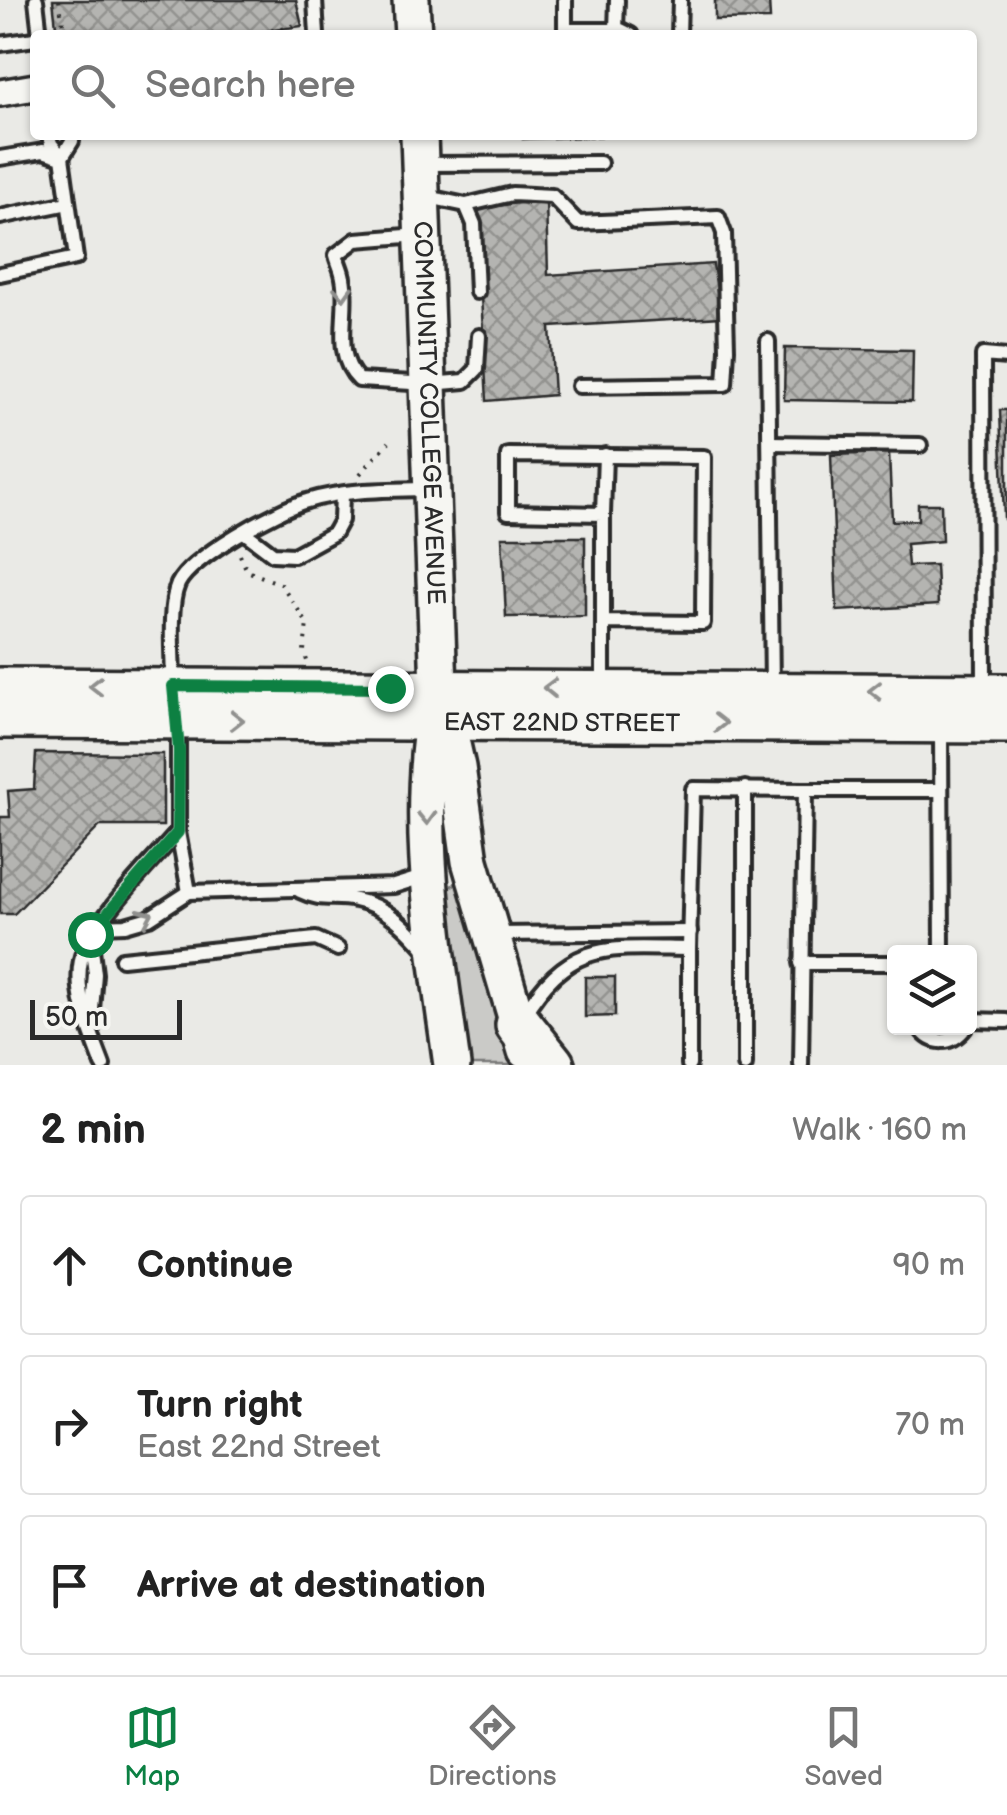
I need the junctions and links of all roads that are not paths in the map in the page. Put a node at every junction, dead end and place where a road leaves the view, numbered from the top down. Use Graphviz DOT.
graph roads {
  1 [pos="36,0"];
  2 [pos="315,0"];
  3 [pos="411,0"];
  4 [pos="565,0"];
  5 [pos="617,0"];
  6 [pos="680,0"];
  7 [pos="38,30"];
  8 [pos="316,30"];
  9 [pos="413,30"];
  10 [pos="616,30"];
  11 [pos="679,30"];
  12 [pos="30,38"];
  13 [pos="0,44"];
  14 [pos="30,88"];
  15 [pos="0,93"];
  16 [pos="50,140"];
  17 [pos="72,140"];
  18 [pos="0,158"];
  19 [pos="62,158"];
  20 [pos="600,163"];
  21 [pos="421,165"];
  22 [pos="68,203"];
  23 [pos="466,205"];
  24 [pos="0,217"];
  25 [pos="424,235"];
  26 [pos="0,274"];
  27 [pos="477,292"];
  28 [pos="479,336"];
  29 [pos="768,342"];
  30 [pos="1007,358"];
  31 [pos="430,384"];
  32 [pos="579,386"];
  33 [pos="770,443"];
  34 [pos="920,445"];
  35 [pos="605,454"];
  36 [pos="433,489"];
  37 [pos="342,495"];
  38 [pos="604,514"];
  39 [pos="244,532"];
  40 [pos="604,622"];
  41 [pos="0,686"];
  42 [pos="772,691"];
  43 [pos="996,691"];
  44 [pos="175,703"];
  45 [pos="602,706"];
  46 [pos="941,708"];
  47 [pos="439,710"];
  48 [pos="0,720"];
  49 [pos="1007,726"];
  50 [pos="744,788"];
  51 [pos="804,790"];
  52 [pos="941,790"];
  53 [pos="178,832"];
  54 [pos="429,875"];
  55 [pos="300,890"];
  56 [pos="188,892"];
  57 [pos="95,930"];
  58 [pos="690,932"];
  59 [pos="491,934"];
  60 [pos="942,945"];
  61 [pos="338,949"];
  62 [pos="689,950"];
  63 [pos="122,959"];
  64 [pos="438,962"];
  65 [pos="801,962"];
  66 [pos="887,963"];
  67 [pos="977,1020"];
  68 [pos="1007,1020"];
  69 [pos="927,1035"];
  70 [pos="957,1035"];
  71 [pos="524,1045"];
  72 [pos="103,1065"];
  73 [pos="452,1065"];
  74 [pos="551,1065"];
  75 [pos="689,1065"];
  76 [pos="745,1065"];
  77 [pos="801,1065"];
  1 -- 7 [label="lane"];
  2 -- 8 [label="lane"];
  3 -- 9 [label="street"];
  4 -- 10 [label="lane"];
  5 -- 10 [label="lane"];
  6 -- 11 [label="lane"];
  12 -- 13 [label="lane"];
  14 -- 15 [label="street"];
  16 -- 19 [label="lane"];
  17 -- 19 [label="lane"];
  18 -- 19 [label="lane"];
  19 -- 22 [label="lane"];
  20 -- 21 [label="lane"];
  21 -- 23 [label="lane"];
  21 -- 25 [label="street, COMMUNITY COLLEGE AVENUE"];
  22 -- 24 [label="lane"];
  22 -- 26 [label="lane"];
  23 -- 27 [label="lane"];
  23 -- 32 [label="lane"];
  25 -- 31 [label="street, COMMUNITY COLLEGE AVENUE"];
  25 -- 31 [label="lane, one-way"];
  28 -- 31 [label="lane"];
  29 -- 33 [label="lane"];
  30 -- 43 [label="lane"];
  31 -- 36 [label="street, COMMUNITY COLLEGE AVENUE"];
  33 -- 34 [label="lane"];
  33 -- 42 [label="lane"];
  35 -- 38 [label="lane"];
  35 -- 38 [label="lane"];
  35 -- 40 [label="lane"];
  36 -- 37 [label="lane"];
  36 -- 47 [label="street, COMMUNITY COLLEGE AVENUE"];
  37 -- 39 [label="lane"];
  37 -- 39 [label="lane"];
  38 -- 40 [label="lane"];
  39 -- 44 [label="lane"];
  40 -- 45 [label="lane"];
  44 -- 41 [label="street, EAST 22ND STREET, one-way"];
  42 -- 45 [label="street, EAST 22ND STREET"];
  46 -- 42 [label="street, EAST 22ND STREET, one-way"];
  43 -- 46 [label="street, EAST 22ND STREET"];
  44 -- 47 [label="street, EAST 22ND STREET"];
  44 -- 48 [label="street, EAST 22ND STREET"];
  44 -- 53 [label="lane"];
  45 -- 46 [label="street, EAST 22ND STREET, one-way"];
  45 -- 47 [label="street, EAST 22ND STREET"];
  46 -- 49 [label="street, EAST 22ND STREET"];
  46 -- 52 [label="lane"];
  47 -- 54 [label="street, one-way"];
  47 -- 59 [label="street"];
  50 -- 51 [label="lane"];
  50 -- 58 [label="lane"];
  50 -- 76 [label="lane"];
  51 -- 52 [label="lane"];
  51 -- 65 [label="lane"];
  52 -- 60 [label="lane"];
  53 -- 56 [label="lane"];
  53 -- 57 [label="lane"];
  54 -- 55 [label="lane"];
  54 -- 64 [label="street"];
  55 -- 56 [label="lane"];
  55 -- 64 [label="lane"];
  57 -- 56 [label="lane, one-way"];
  57 -- 72 [label="lane"];
  58 -- 59 [label="lane"];
  58 -- 62 [label="lane"];
  59 -- 71 [label="street"];
  61 -- 63 [label="lane"];
  62 -- 71 [label="lane"];
  62 -- 75 [label="lane"];
  64 -- 73 [label="street"];
  65 -- 66 [label="lane"];
  65 -- 77 [label="lane"];
  67 -- 68 [label="lane"];
  69 -- 70 [label="lane"];
  71 -- 74 [label="highway"];
}
